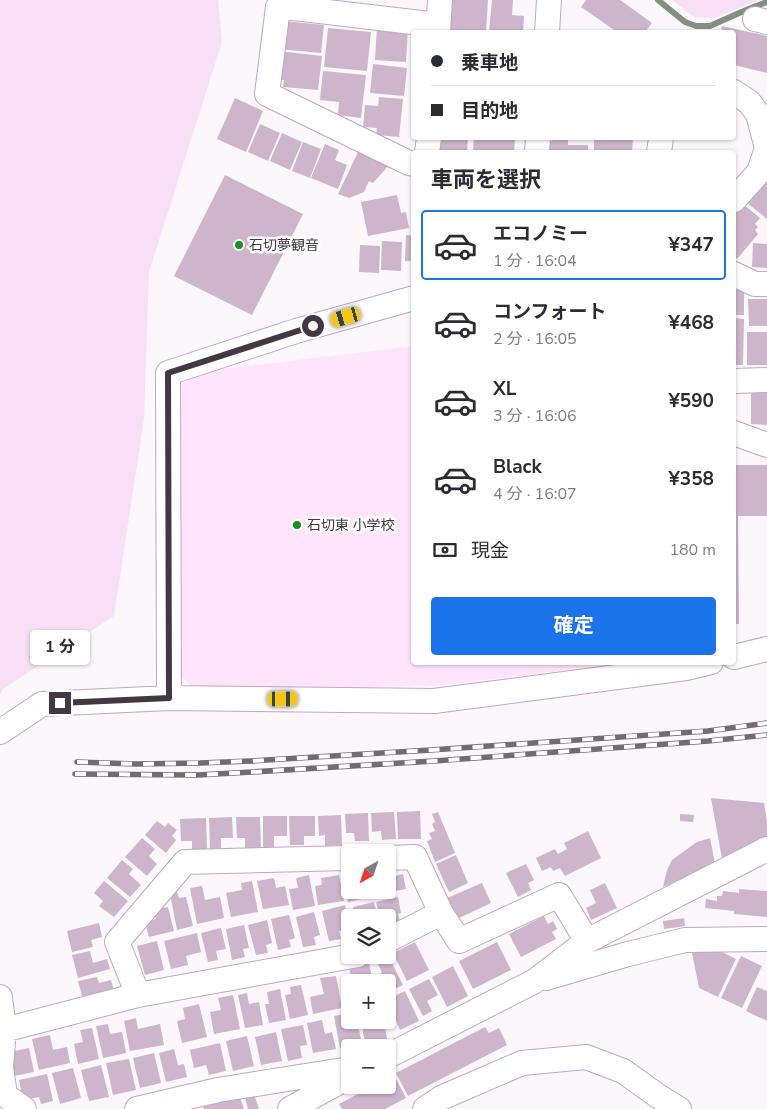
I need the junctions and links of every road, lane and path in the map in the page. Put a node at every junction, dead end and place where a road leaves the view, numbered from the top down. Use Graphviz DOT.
graph roads {
  1 [pos="440,0"];
  2 [pos="549,0"];
  3 [pos="438,29"];
  4 [pos="547,30"];
  5 [pos="736,93"];
  6 [pos="767,148"];
  7 [pos="411,163"];
  8 [pos="736,198"];
  9 [pos="736,275"];
  10 [pos="767,284"];
  11 [pos="411,299"];
  12 [pos="736,380"];
  13 [pos="767,380"];
  14 [pos="736,434"];
  15 [pos="767,445"];
  16 [pos="767,649"];
  17 [pos="736,657"];
  18 [pos="698,665"];
  19 [pos="169,698"];
  20 [pos="0,732"];
  21 [pos="767,849"];
  22 [pos="341,858"];
  23 [pos="396,858"];
  24 [pos="441,913"];
  25 [pos="396,936"];
  26 [pos="767,939"];
  27 [pos="587,940"];
  28 [pos="341,958"];
  29 [pos="535,981"];
  30 [pos="138,995"];
  31 [pos="0,997"];
  32 [pos="4,1030"];
  33 [pos="396,1052"];
  34 [pos="341,1070"];
  35 [pos="341,1081"];
  36 [pos="24,1109"];
  37 [pos="137,1109"];
  38 [pos="290,1109"];
  39 [pos="425,1109"];
  40 [pos="680,1109"];
  1 -- 3 [label="street"];
  2 -- 4 [label="street"];
  3 -- 7 [label="street"];
  5 -- 6 [label="street"];
  6 -- 8 [label="street"];
  9 -- 10 [label="street"];
  11 -- 19 [label="street"];
  12 -- 13 [label="street"];
  14 -- 15 [label="street"];
  16 -- 17 [label="street"];
  18 -- 19 [label="street"];
  19 -- 20 [label="street"];
  21 -- 27 [label="street"];
  22 -- 30 [label="street"];
  23 -- 24 [label="street"];
  24 -- 25 [label="street"];
  24 -- 27 [label="street"];
  26 -- 29 [label="street"];
  27 -- 29 [label="street"];
  28 -- 30 [label="street"];
  29 -- 33 [label="street"];
  30 -- 32 [label="street"];
  31 -- 32 [label="street"];
  32 -- 36 [label="street"];
  34 -- 37 [label="street"];
  35 -- 38 [label="street"];
  39 -- 40 [label="street"];
}
